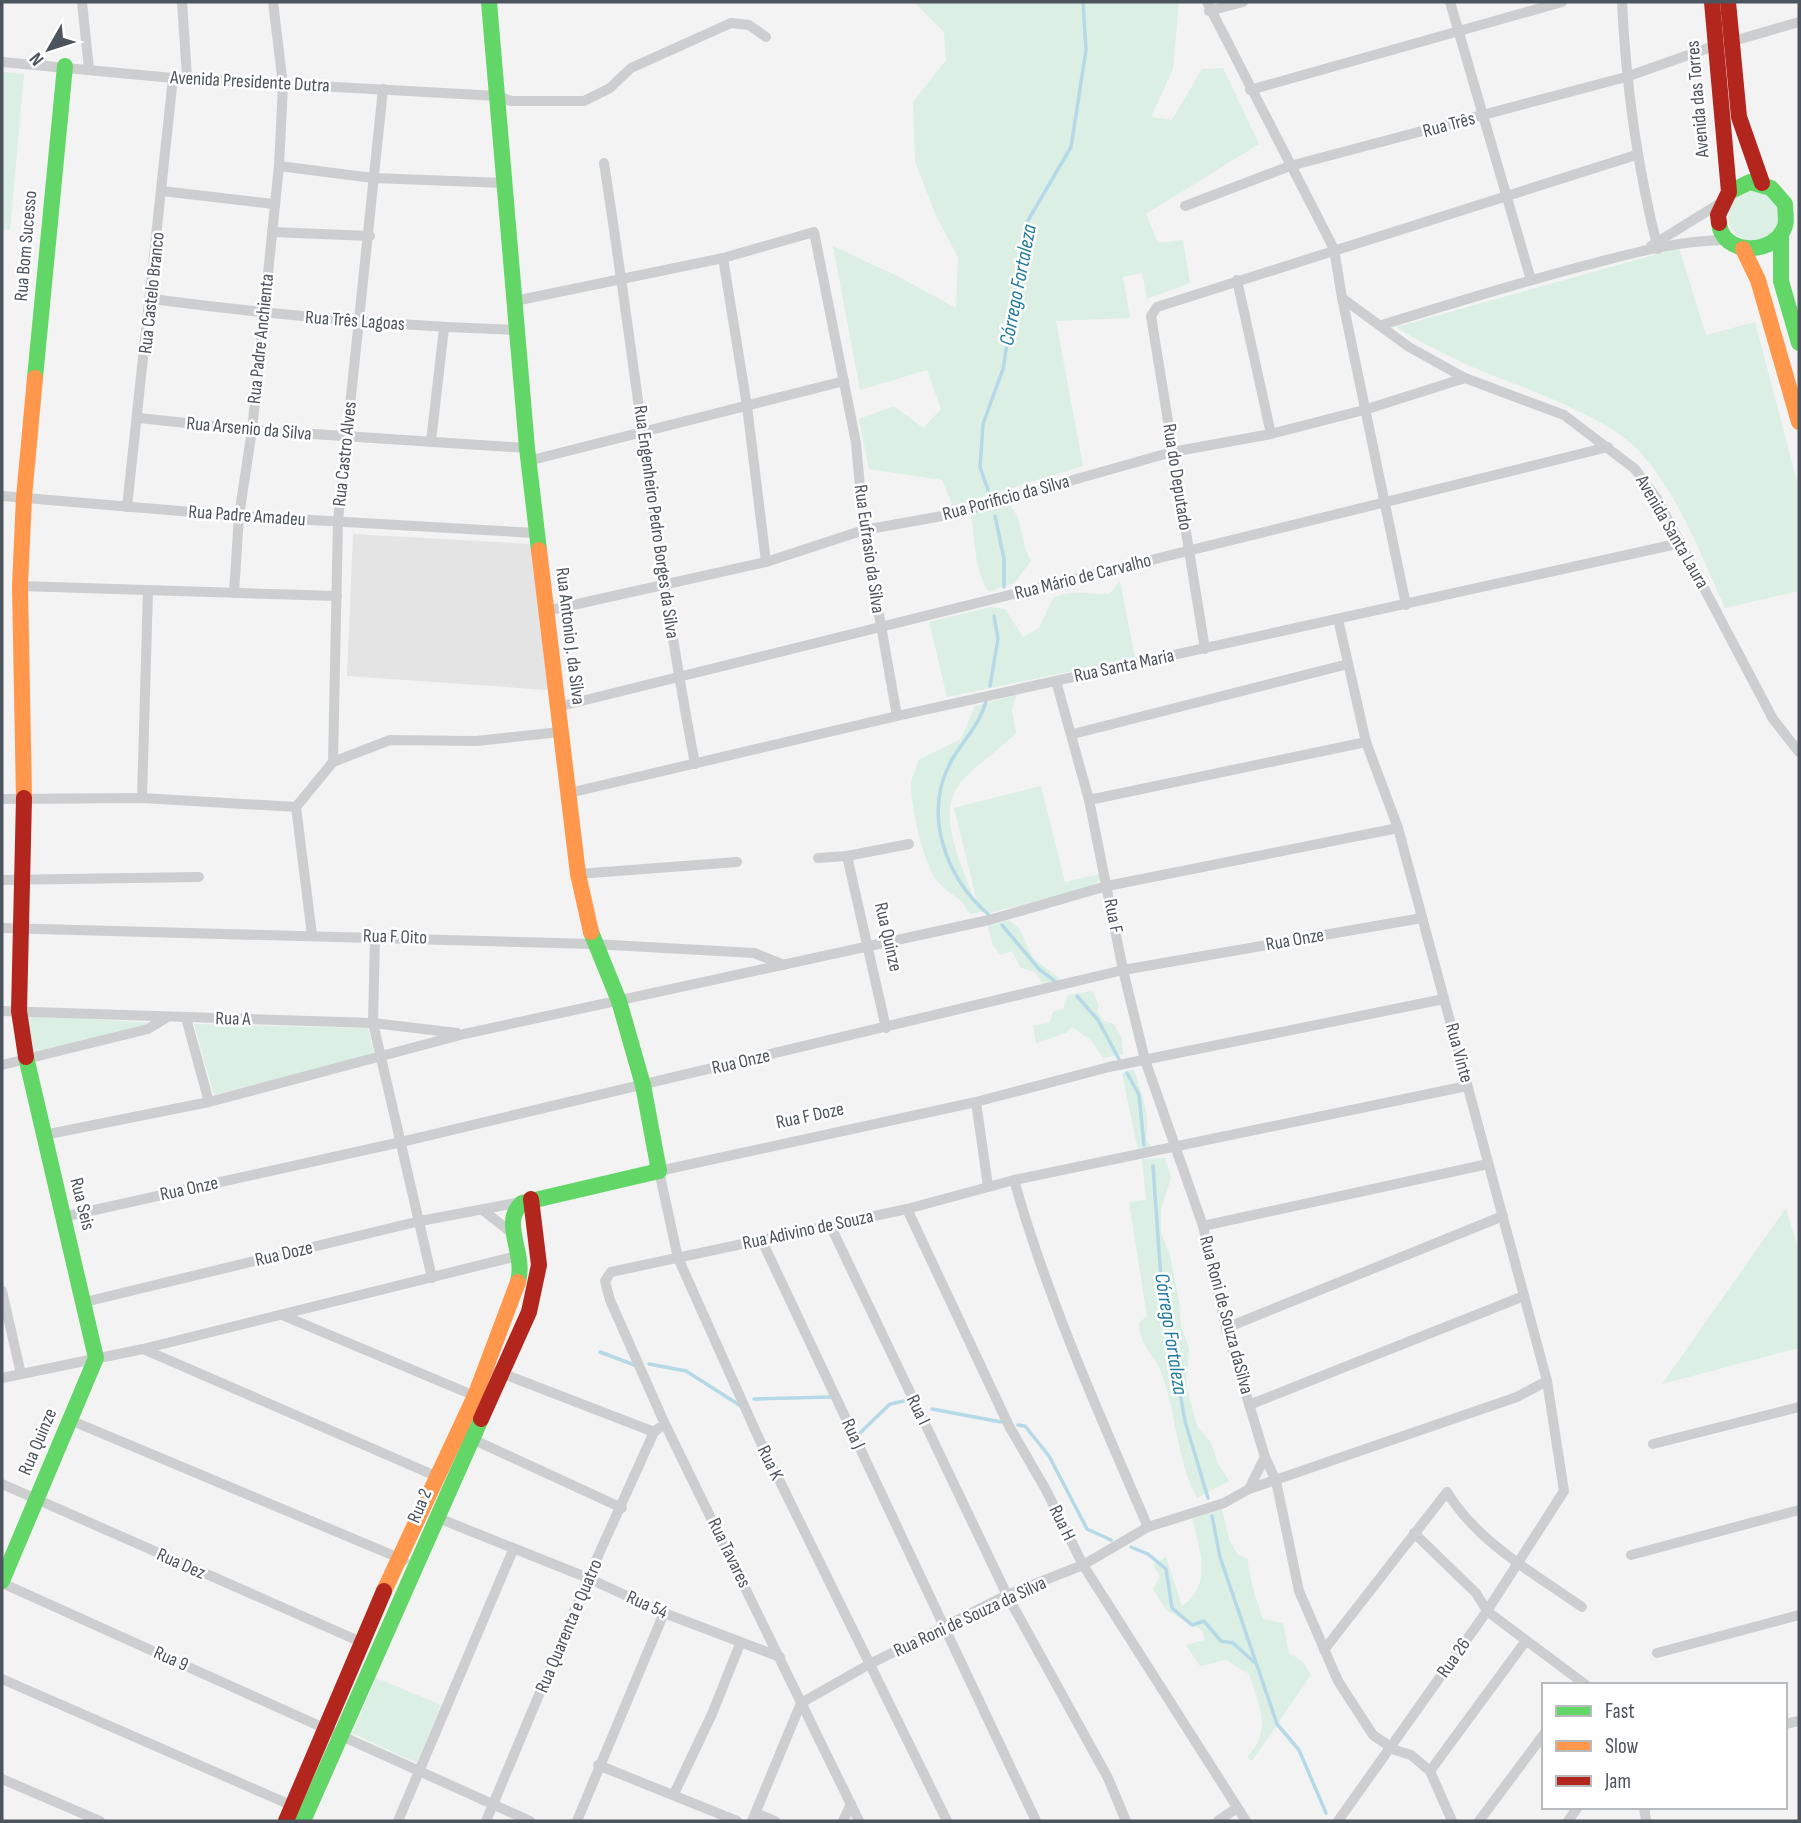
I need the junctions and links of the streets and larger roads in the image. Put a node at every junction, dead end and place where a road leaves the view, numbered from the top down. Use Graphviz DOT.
graph roads {
  1 [pos="82,2"];
  2 [pos="182,2"];
  3 [pos="273,2"];
  4 [pos="489,2"];
  5 [pos="1243,2"];
  6 [pos="1450,2"];
  7 [pos="1562,2"];
  8 [pos="1622,2"];
  9 [pos="1712,2"];
  10 [pos="1728,2"];
  11 [pos="1208,7"];
  12 [pos="1799,22"];
  13 [pos="1457,29"];
  14 [pos="766,37"];
  15 [pos="1722,44"];
  16 [pos="2,62"];
  17 [pos="65,66"];
  18 [pos="89,69"];
  19 [pos="187,77"];
  20 [pos="1626,77"];
  21 [pos="173,78"];
  22 [pos="283,85"];
  23 [pos="383,89"];
  24 [pos="1250,90"];
  25 [pos="498,96"];
  26 [pos="1483,117"];
  27 [pos="1636,155"];
  28 [pos="604,163"];
  29 [pos="279,166"];
  30 [pos="1290,166"];
  31 [pos="373,178"];
  32 [pos="504,183"];
  33 [pos="1762,183"];
  34 [pos="162,191"];
  35 [pos="1505,197"];
  36 [pos="1726,197"];
  37 [pos="273,204"];
  38 [pos="1185,206"];
  39 [pos="272,232"];
  40 [pos="370,236"];
  41 [pos="1781,238"];
  42 [pos="1728,240"];
  43 [pos="1657,246"];
  44 [pos="1334,249"];
  45 [pos="1743,249"];
  46 [pos="723,258"];
  47 [pos="621,280"];
  48 [pos="1237,280"];
  49 [pos="1531,280"];
  50 [pos="1342,298"];
  51 [pos="152,299"];
  52 [pos="515,301"];
  53 [pos="263,314"];
  54 [pos="360,322"];
  55 [pos="1382,325"];
  56 [pos="444,328"];
  57 [pos="518,330"];
  58 [pos="1799,344"];
  59 [pos="1465,378"];
  60 [pos="844,381"];
  61 [pos="747,406"];
  62 [pos="1364,410"];
  63 [pos="139,418"];
  64 [pos="1799,422"];
  65 [pos="252,430"];
  66 [pos="644,430"];
  67 [pos="1271,434"];
  68 [pos="346,437"];
  69 [pos="431,441"];
  70 [pos="1608,447"];
  71 [pos="1172,452"];
  72 [pos="527,454"];
  73 [pos="2,496"];
  74 [pos="24,498"];
  75 [pos="1385,502"];
  76 [pos="127,507"];
  77 [pos="239,516"];
  78 [pos="338,521"];
  79 [pos="864,530"];
  80 [pos="535,533"];
  81 [pos="1681,543"];
  82 [pos="1189,550"];
  83 [pos="766,562"];
  84 [pos="20,586"];
  85 [pos="662,586"];
  86 [pos="148,590"];
  87 [pos="234,593"];
  88 [pos="337,596"];
  89 [pos="1406,605"];
  90 [pos="546,611"];
  91 [pos="1338,619"];
  92 [pos="881,627"];
  93 [pos="1205,649"];
  94 [pos="1348,664"];
  95 [pos="678,676"];
  96 [pos="1056,681"];
  97 [pos="557,707"];
  98 [pos="897,716"];
  99 [pos="560,732"];
  100 [pos="1073,734"];
  101 [pos="1366,742"];
  102 [pos="1799,752"];
  103 [pos="333,761"];
  104 [pos="695,764"];
  105 [pos="569,793"];
  106 [pos="142,798"];
  107 [pos="2,799"];
  108 [pos="24,799"];
  109 [pos="1090,800"];
  110 [pos="296,807"];
  111 [pos="1398,828"];
  112 [pos="909,844"];
  113 [pos="847,856"];
  114 [pos="818,858"];
  115 [pos="737,862"];
  116 [pos="578,874"];
  117 [pos="199,877"];
  118 [pos="2,880"];
  119 [pos="21,880"];
  120 [pos="1107,886"];
  121 [pos="1422,918"];
  122 [pos="2,928"];
  123 [pos="22,928"];
  124 [pos="312,935"];
  125 [pos="375,937"];
  126 [pos="593,944"];
  127 [pos="869,945"];
  128 [pos="786,966"];
  129 [pos="1123,970"];
  130 [pos="1444,999"];
  131 [pos="619,1001"];
  132 [pos="2,1011"];
  133 [pos="19,1011"];
  134 [pos="167,1017"];
  135 [pos="186,1018"];
  136 [pos="373,1023"];
  137 [pos="886,1028"];
  138 [pos="464,1034"];
  139 [pos="379,1058"];
  140 [pos="26,1060"];
  141 [pos="1145,1060"];
  142 [pos="2,1065"];
  143 [pos="643,1085"];
  144 [pos="1467,1086"];
  145 [pos="209,1102"];
  146 [pos="976,1102"];
  147 [pos="44,1135"];
  148 [pos="401,1142"];
  149 [pos="1177,1148"];
  150 [pos="1488,1164"];
  151 [pos="659,1171"];
  152 [pos="1014,1180"];
  153 [pos="988,1186"];
  154 [pos="526,1201"];
  155 [pos="907,1209"];
  156 [pos="484,1211"];
  157 [pos="1503,1216"];
  158 [pos="63,1217"];
  159 [pos="420,1222"];
  160 [pos="830,1225"];
  161 [pos="1203,1226"];
  162 [pos="514,1236"];
  163 [pos="762,1241"];
  164 [pos="521,1255"];
  165 [pos="678,1258"];
  166 [pos="432,1278"];
  167 [pos="605,1281"];
  168 [pos="2,1292"];
  169 [pos="1524,1296"];
  170 [pos="85,1302"];
  171 [pos="282,1315"];
  172 [pos="1226,1328"];
  173 [pos="143,1349"];
  174 [pos="96,1358"];
  175 [pos="493,1370"];
  176 [pos="21,1374"];
  177 [pos="2,1378"];
  178 [pos="1547,1381"];
  179 [pos="475,1396"];
  180 [pos="1249,1405"];
  181 [pos="1799,1406"];
  182 [pos="70,1420"];
  183 [pos="664,1422"];
  184 [pos="654,1433"];
  185 [pos="470,1438"];
  186 [pos="1653,1444"];
  187 [pos="1265,1457"];
  188 [pos="438,1477"];
  189 [pos="1276,1481"];
  190 [pos="2,1484"];
  191 [pos="1249,1489"];
  192 [pos="1564,1491"];
  193 [pos="36,1500"];
  194 [pos="622,1508"];
  195 [pos="1799,1510"];
  196 [pos="438,1518"];
  197 [pos="1144,1530"];
  198 [pos="1415,1534"];
  199 [pos="513,1550"];
  200 [pos="1630,1555"];
  201 [pos="399,1558"];
  202 [pos="1517,1560"];
  203 [pos="416,1565"];
  204 [pos="1083,1566"];
  205 [pos="588,1578"];
  206 [pos="2,1582"];
  207 [pos="1007,1595"];
  208 [pos="1582,1607"];
  209 [pos="1487,1611"];
  210 [pos="664,1613"];
  211 [pos="1799,1615"];
  212 [pos="945,1628"];
  213 [pos="361,1642"];
  214 [pos="1525,1642"];
  215 [pos="740,1644"];
  216 [pos="1324,1650"];
  217 [pos="1657,1653"];
  218 [pos="780,1657"];
  219 [pos="868,1665"];
  220 [pos="2,1679"];
  221 [pos="1581,1683"];
  222 [pos="801,1703"];
  223 [pos="334,1731"];
  224 [pos="1542,1737"];
  225 [pos="1392,1748"];
  226 [pos="598,1765"];
  227 [pos="419,1771"];
  228 [pos="1430,1771"];
  229 [pos="2,1779"];
  230 [pos="674,1794"];
  231 [pos="494,1803"];
  232 [pos="851,1804"];
  233 [pos="293,1806"];
  234 [pos="1237,1808"];
  235 [pos="754,1817"];
  236 [pos="100,1821"];
  237 [pos="286,1821"];
  238 [pos="303,1821"];
  239 [pos="398,1821"];
  240 [pos="486,1821"];
  241 [pos="530,1821"];
  242 [pos="577,1821"];
  243 [pos="737,1821"];
  244 [pos="775,1821"];
  245 [pos="843,1821"];
  246 [pos="859,1821"];
  247 [pos="947,1821"];
  248 [pos="1036,1821"];
  249 [pos="1126,1821"];
  250 [pos="1218,1821"];
  251 [pos="1247,1821"];
  252 [pos="1338,1821"];
  253 [pos="1452,1821"];
  254 [pos="1479,1821"];
  1 -- 18 [label="street"];
  2 -- 19 [label="street"];
  3 -- 22 [label="street, Rua Padre Anchienta"];
  4 -- 25 [label="street, Rua Antonio J. da Silva"];
  5 -- 11 [label="street"];
  6 -- 13 [label="street"];
  7 -- 13 [label="street"];
  8 -- 20 [label="street"];
  9 -- 15 [label="street, Avenida das Torres"];
  10 -- 15 [label="street, Avenida das Torres"];
  11 -- 24 [label="street"];
  12 -- 15 [label="street, Rua Três"];
  13 -- 24 [label="street"];
  13 -- 26 [label="street"];
  14 -- 25 [label="street, Avenida Presidente Dutra"];
  15 -- 20 [label="street, Rua Três"];
  15 -- 33 [label="street, Avenida das Torres"];
  15 -- 36 [label="street, Avenida das Torres"];
  16 -- 17 [label="street, Avenida Presidente Dutra"];
  17 -- 18 [label="street, Avenida Presidente Dutra"];
  17 -- 74 [label="street, Rua Bom Sucesso"];
  18 -- 21 [label="street, Avenida Presidente Dutra"];
  19 -- 21 [label="street, Avenida Presidente Dutra"];
  19 -- 22 [label="street, Avenida Presidente Dutra"];
  20 -- 26 [label="street, Rua Três"];
  20 -- 27 [label="street"];
  21 -- 34 [label="street, Rua Castelo Branco"];
  22 -- 23 [label="street, Avenida Presidente Dutra"];
  22 -- 29 [label="street, Rua Padre Anchienta"];
  23 -- 25 [label="street, Avenida Presidente Dutra"];
  23 -- 31 [label="street, Rua Castro Alves"];
  24 -- 30 [label="street"];
  25 -- 32 [label="street, Rua Antonio J. da Silva"];
  26 -- 30 [label="street, Rua Três"];
  26 -- 35 [label="street"];
  27 -- 35 [label="street"];
  27 -- 43 [label="street"];
  28 -- 47 [label="street, Rua Engenheiro Pedro Borges da Silva"];
  29 -- 31 [label="street"];
  29 -- 37 [label="street, Rua Padre Anchienta"];
  30 -- 38 [label="street, Rua Três"];
  30 -- 44 [label="street"];
  31 -- 32 [label="street"];
  31 -- 40 [label="street, Rua Castro Alves"];
  32 -- 52 [label="street, Rua Antonio J. da Silva"];
  33 -- 36 [label="street"];
  33 -- 41 [label="street, Avenida das Torres"];
  34 -- 37 [label="street"];
  34 -- 51 [label="street, Rua Castelo Branco"];
  35 -- 44 [label="street"];
  35 -- 49 [label="street"];
  36 -- 42 [label="street, Avenida das Torres"];
  36 -- 43 [label="street"];
  37 -- 39 [label="street, Rua Padre Anchienta"];
  39 -- 40 [label="street"];
  39 -- 53 [label="street, Rua Padre Anchienta"];
  40 -- 54 [label="street, Rua Castro Alves"];
  41 -- 45 [label="street"];
  41 -- 58 [label="street, Avenida das Torres"];
  42 -- 43 [label="street"];
  42 -- 45 [label="street"];
  43 -- 49 [label="street"];
  44 -- 48 [label="street"];
  44 -- 50 [label="street"];
  45 -- 64 [label="street"];
  46 -- 47 [label="street"];
  46 -- 60 [label="street, Rua Eufrasio da Silva"];
  46 -- 61 [label="street"];
  47 -- 52 [label="street"];
  47 -- 66 [label="street, Rua Engenheiro Pedro Borges da Silva"];
  48 -- 67 [label="street"];
  48 -- 71 [label="street, Rua do Deputado"];
  49 -- 55 [label="street"];
  50 -- 55 [label="street, Avenida Santa Laura"];
  50 -- 62 [label="street"];
  51 -- 53 [label="street, Rua Três Lagoas"];
  51 -- 63 [label="street, Rua Castelo Branco"];
  52 -- 57 [label="street, Rua Antonio J. da Silva"];
  53 -- 54 [label="street, Rua Três Lagoas"];
  53 -- 65 [label="street, Rua Padre Anchienta"];
  54 -- 56 [label="street, Rua Três Lagoas"];
  54 -- 68 [label="street, Rua Castro Alves"];
  55 -- 59 [label="street, Avenida Santa Laura"];
  56 -- 57 [label="street, Rua Três Lagoas"];
  56 -- 69 [label="street"];
  57 -- 72 [label="street, Rua Antonio J. da Silva"];
  59 -- 62 [label="street, Rua Porificio da Silva"];
  59 -- 70 [label="street, Avenida Santa Laura"];
  60 -- 61 [label="street, Rua Arsenio da Silva"];
  60 -- 79 [label="street, Rua Eufrasio da Silva"];
  61 -- 66 [label="street, Rua Arsenio da Silva"];
  61 -- 83 [label="street"];
  62 -- 67 [label="street, Rua Porificio da Silva"];
  62 -- 75 [label="street"];
  63 -- 65 [label="street, Rua Arsenio da Silva"];
  63 -- 76 [label="street, Rua Castelo Branco"];
  65 -- 68 [label="street, Rua Arsenio da Silva"];
  65 -- 77 [label="street, Rua Padre Anchienta"];
  66 -- 72 [label="street, Rua Arsenio da Silva"];
  66 -- 85 [label="street, Rua Engenheiro Pedro Borges da Silva"];
  67 -- 71 [label="street, Rua Porificio da Silva"];
  68 -- 69 [label="street, Rua Arsenio da Silva"];
  68 -- 78 [label="street, Rua Castro Alves"];
  69 -- 72 [label="street, Rua Arsenio da Silva"];
  70 -- 75 [label="street, Rua Mário de Carvalho"];
  70 -- 81 [label="street, Avenida Santa Laura"];
  71 -- 79 [label="street, Rua Porificio da Silva"];
  71 -- 82 [label="street, Rua do Deputado"];
  72 -- 80 [label="street, Rua Antonio J. da Silva"];
  73 -- 74 [label="street, Rua Padre Amadeu"];
  74 -- 76 [label="street, Rua Padre Amadeu"];
  74 -- 84 [label="street, Rua Bom Sucesso"];
  75 -- 82 [label="street, Rua Mário de Carvalho"];
  75 -- 89 [label="street"];
  76 -- 77 [label="street, Rua Padre Amadeu"];
  77 -- 78 [label="street, Rua Padre Amadeu"];
  77 -- 87 [label="street, Rua Padre Anchienta"];
  78 -- 80 [label="street, Rua Padre Amadeu"];
  78 -- 88 [label="street, Rua Castro Alves"];
  79 -- 83 [label="street, Rua Porificio da Silva"];
  79 -- 92 [label="street, Rua Eufrasio da Silva"];
  80 -- 90 [label="street, Rua Antonio J. da Silva"];
  81 -- 89 [label="street, Rua Santa Maria"];
  81 -- 102 [label="street, Avenida Santa Laura"];
  82 -- 92 [label="street, Rua Mário de Carvalho"];
  82 -- 93 [label="street, Rua do Deputado"];
  83 -- 85 [label="street, Rua Porificio da Silva"];
  84 -- 86 [label="street"];
  84 -- 108 [label="street, Rua Bom Sucesso"];
  85 -- 90 [label="street, Rua Porificio da Silva"];
  85 -- 95 [label="street, Rua Engenheiro Pedro Borges da Silva"];
  86 -- 87 [label="street"];
  86 -- 106 [label="street"];
  87 -- 88 [label="street"];
  88 -- 103 [label="street, Rua Castro Alves"];
  89 -- 91 [label="street, Rua Santa Maria"];
  90 -- 97 [label="street, Rua Antonio J. da Silva"];
  91 -- 93 [label="street, Rua Santa Maria"];
  91 -- 94 [label="street, Rua Vinte"];
  92 -- 95 [label="street, Rua Mário de Carvalho"];
  92 -- 98 [label="street, Rua Eufrasio da Silva"];
  93 -- 96 [label="street, Rua Santa Maria"];
  94 -- 100 [label="street"];
  94 -- 101 [label="street, Rua Vinte"];
  95 -- 97 [label="street, Rua Mário de Carvalho"];
  95 -- 104 [label="street, Rua Engenheiro Pedro Borges da Silva"];
  96 -- 98 [label="street, Rua Santa Maria"];
  96 -- 100 [label="street, Rua F"];
  97 -- 99 [label="street, Rua Antonio J. da Silva"];
  98 -- 104 [label="street, Rua Santa Maria"];
  99 -- 103 [label="street"];
  99 -- 105 [label="street, Rua Antonio J. da Silva"];
  100 -- 109 [label="street, Rua F"];
  101 -- 109 [label="street"];
  101 -- 111 [label="street, Rua Vinte"];
  103 -- 110 [label="street"];
  104 -- 105 [label="street, Rua Santa Maria"];
  105 -- 116 [label="street, Rua Antonio J. da Silva"];
  106 -- 108 [label="street"];
  106 -- 110 [label="street"];
  107 -- 108 [label="street"];
  108 -- 119 [label="street, Rua Bom Sucesso"];
  109 -- 120 [label="street, Rua F"];
  110 -- 124 [label="street"];
  111 -- 120 [label="street"];
  111 -- 121 [label="street, Rua Vinte"];
  112 -- 113 [label="street"];
  113 -- 114 [label="street"];
  113 -- 127 [label="street, Rua Quinze"];
  115 -- 116 [label="street"];
  116 -- 126 [label="street, Rua Antonio J. da Silva"];
  117 -- 119 [label="street"];
  118 -- 119 [label="street"];
  119 -- 123 [label="street, Rua Bom Sucesso"];
  120 -- 127 [label="street"];
  120 -- 129 [label="street, Rua F"];
  121 -- 129 [label="street, Rua Onze"];
  121 -- 130 [label="street, Rua Vinte"];
  122 -- 123 [label="street, Rua F Oito"];
  123 -- 124 [label="street, Rua F Oito"];
  123 -- 133 [label="street, Rua Bom Sucesso"];
  124 -- 125 [label="street, Rua F Oito"];
  125 -- 126 [label="street, Rua F Oito"];
  125 -- 136 [label="street"];
  126 -- 128 [label="street, Rua F Oito"];
  126 -- 131 [label="street, Rua Antonio J. da Silva"];
  127 -- 128 [label="street"];
  127 -- 137 [label="street, Rua Quinze"];
  128 -- 131 [label="street"];
  129 -- 137 [label="street, Rua Onze"];
  129 -- 141 [label="street, Rua F"];
  130 -- 141 [label="street"];
  130 -- 144 [label="street, Rua Vinte"];
  131 -- 138 [label="street"];
  131 -- 143 [label="street, Rua Antonio J. da Silva"];
  132 -- 133 [label="street, Rua A"];
  133 -- 134 [label="street, Rua A"];
  133 -- 140 [label="street, Rua Bom Sucesso"];
  134 -- 135 [label="street, Rua A"];
  134 -- 140 [label="street"];
  135 -- 136 [label="street, Rua A"];
  135 -- 145 [label="street"];
  136 -- 138 [label="street, Rua A"];
  136 -- 139 [label="street"];
  137 -- 143 [label="street, Rua Onze"];
  138 -- 139 [label="street"];
  139 -- 145 [label="street"];
  139 -- 148 [label="street"];
  140 -- 142 [label="street"];
  140 -- 147 [label="street, Rua Seis"];
  141 -- 146 [label="street, Rua F Doze"];
  141 -- 149 [label="street, Rua F"];
  143 -- 148 [label="street, Rua Onze"];
  143 -- 151 [label="street, Rua Antonio J. da Silva"];
  144 -- 149 [label="street, Rua Adivino de Souza"];
  144 -- 150 [label="street, Rua Vinte"];
  145 -- 147 [label="street"];
  146 -- 151 [label="street, Rua F Doze"];
  146 -- 153 [label="street"];
  147 -- 158 [label="street, Rua Seis"];
  148 -- 158 [label="street, Rua Onze"];
  148 -- 159 [label="street"];
  149 -- 152 [label="street, Rua Adivino de Souza"];
  149 -- 161 [label="street, Rua Roni de Souza daSilva"];
  150 -- 157 [label="street, Rua Vinte"];
  150 -- 161 [label="street"];
  151 -- 154 [label="street, Rua F Doze"];
  151 -- 165 [label="street"];
  152 -- 153 [label="street, Rua Adivino de Souza"];
  152 -- 197 [label="street"];
  153 -- 155 [label="street, Rua Adivino de Souza"];
  154 -- 156 [label="street, Rua F Doze"];
  154 -- 162 [label="street"];
  154 -- 175 [label="street, Rua 2"];
  155 -- 160 [label="street, Rua Adivino de Souza"];
  155 -- 204 [label="street, Rua H"];
  156 -- 159 [label="street, Rua Doze"];
  156 -- 162 [label="street, Rua 2"];
  157 -- 169 [label="street, Rua Vinte"];
  157 -- 172 [label="street"];
  158 -- 170 [label="street, Rua Seis"];
  159 -- 166 [label="street"];
  159 -- 170 [label="street, Rua Doze"];
  160 -- 163 [label="street, Rua Adivino de Souza"];
  160 -- 207 [label="street, Rua I"];
  161 -- 172 [label="street, Rua Roni de Souza daSilva"];
  162 -- 164 [label="street, Rua 2"];
  163 -- 165 [label="street, Rua Adivino de Souza"];
  163 -- 212 [label="street, Rua J"];
  164 -- 166 [label="street"];
  164 -- 175 [label="street, Rua 2"];
  165 -- 167 [label="street, Rua Adivino de Souza"];
  165 -- 219 [label="street, Rua K"];
  166 -- 171 [label="street"];
  167 -- 183 [label="street, Rua Tavares"];
  168 -- 176 [label="street"];
  169 -- 178 [label="street, Rua Vinte"];
  169 -- 180 [label="street"];
  170 -- 174 [label="street, Rua Seis"];
  171 -- 173 [label="street"];
  171 -- 179 [label="street"];
  172 -- 180 [label="street, Rua Roni de Souza daSilva"];
  173 -- 174 [label="street"];
  173 -- 188 [label="street"];
  174 -- 176 [label="street"];
  174 -- 182 [label="street, Rua Quinze"];
  175 -- 179 [label="street, Rua 2"];
  175 -- 184 [label="street"];
  175 -- 185 [label="street, Rua 2"];
  176 -- 177 [label="street"];
  178 -- 189 [label="street"];
  178 -- 192 [label="street, Rua Vinte"];
  179 -- 188 [label="street, Rua 2"];
  180 -- 187 [label="street, Rua Roni de Souza daSilva"];
  181 -- 186 [label="street"];
  182 -- 193 [label="street, Rua Quinze"];
  182 -- 201 [label="street"];
  183 -- 184 [label="street, Rua Quarenta e Quatro"];
  183 -- 218 [label="street, Rua Tavares"];
  184 -- 194 [label="street, Rua Quarenta e Quatro"];
  185 -- 194 [label="street"];
  185 -- 196 [label="street, Rua 2"];
  187 -- 189 [label="street, Rua Roni de Souza daSilva"];
  187 -- 191 [label="street"];
  188 -- 201 [label="street, Rua 2"];
  189 -- 191 [label="street, Rua Roni de Souza da Silva"];
  189 -- 216 [label="street, Rua Roni de Souza daSilva"];
  190 -- 193 [label="street, Rua Dez"];
  191 -- 197 [label="street, Rua Roni de Souza da Silva"];
  192 -- 202 [label="street, Rua 26"];
  193 -- 206 [label="street, Rua Quinze"];
  193 -- 213 [label="street, Rua Dez"];
  194 -- 205 [label="street, Rua Quarenta e Quatro"];
  195 -- 200 [label="street"];
  196 -- 199 [label="street, Rua 54"];
  196 -- 203 [label="street, Rua 2"];
  197 -- 204 [label="street, Rua Roni de Souza da Silva"];
  198 -- 202 [label="street"];
  198 -- 209 [label="street"];
  198 -- 216 [label="street"];
  199 -- 205 [label="street, Rua 54"];
  199 -- 227 [label="street"];
  201 -- 203 [label="street"];
  201 -- 213 [label="street, Rua 2"];
  202 -- 208 [label="street"];
  202 -- 209 [label="street, Rua 26"];
  203 -- 223 [label="street, Rua 2"];
  204 -- 207 [label="street, Rua Roni de Souza da Silva"];
  204 -- 234 [label="street, Rua H"];
  205 -- 210 [label="street, Rua 54"];
  205 -- 231 [label="street, Rua Quarenta e Quatro"];
  206 -- 223 [label="street, Rua 9"];
  207 -- 212 [label="street, Rua Roni de Souza da Silva"];
  207 -- 249 [label="street, Rua I"];
  209 -- 214 [label="street"];
  209 -- 225 [label="street, Rua 26"];
  210 -- 215 [label="street, Rua 54"];
  210 -- 226 [label="street"];
  211 -- 217 [label="street"];
  212 -- 219 [label="street, Rua Roni de Souza da Silva"];
  212 -- 248 [label="street, Rua J"];
  213 -- 223 [label="street, Rua 2"];
  214 -- 221 [label="street"];
  214 -- 228 [label="street"];
  215 -- 218 [label="street, Rua 54"];
  215 -- 230 [label="street"];
  216 -- 225 [label="street, Rua Roni de Souza daSilva"];
  218 -- 222 [label="street, Rua Tavares"];
  219 -- 222 [label="street, Rua Roni de Souza da Silva"];
  219 -- 247 [label="street, Rua K"];
  220 -- 233 [label="street"];
  222 -- 232 [label="street, Rua Tavares"];
  222 -- 235 [label="street"];
  223 -- 227 [label="street, Rua 9"];
  223 -- 233 [label="street, Rua 2"];
  223 -- 238 [label="street, Rua 2"];
  224 -- 254 [label="street"];
  225 -- 228 [label="street, Rua Roni de Souza daSilva"];
  225 -- 252 [label="street, Rua 26"];
  226 -- 230 [label="street"];
  226 -- 242 [label="street"];
  227 -- 231 [label="street, Rua 9"];
  227 -- 239 [label="street"];
  228 -- 253 [label="street"];
  229 -- 236 [label="street"];
  230 -- 243 [label="street"];
  231 -- 240 [label="street, Rua Quarenta e Quatro"];
  231 -- 241 [label="street, Rua 9"];
  232 -- 245 [label="street"];
  232 -- 246 [label="street, Rua Tavares"];
  233 -- 237 [label="street, Rua 2"];
  234 -- 250 [label="street"];
  234 -- 251 [label="street, Rua H"];
  235 -- 244 [label="street"];
}
